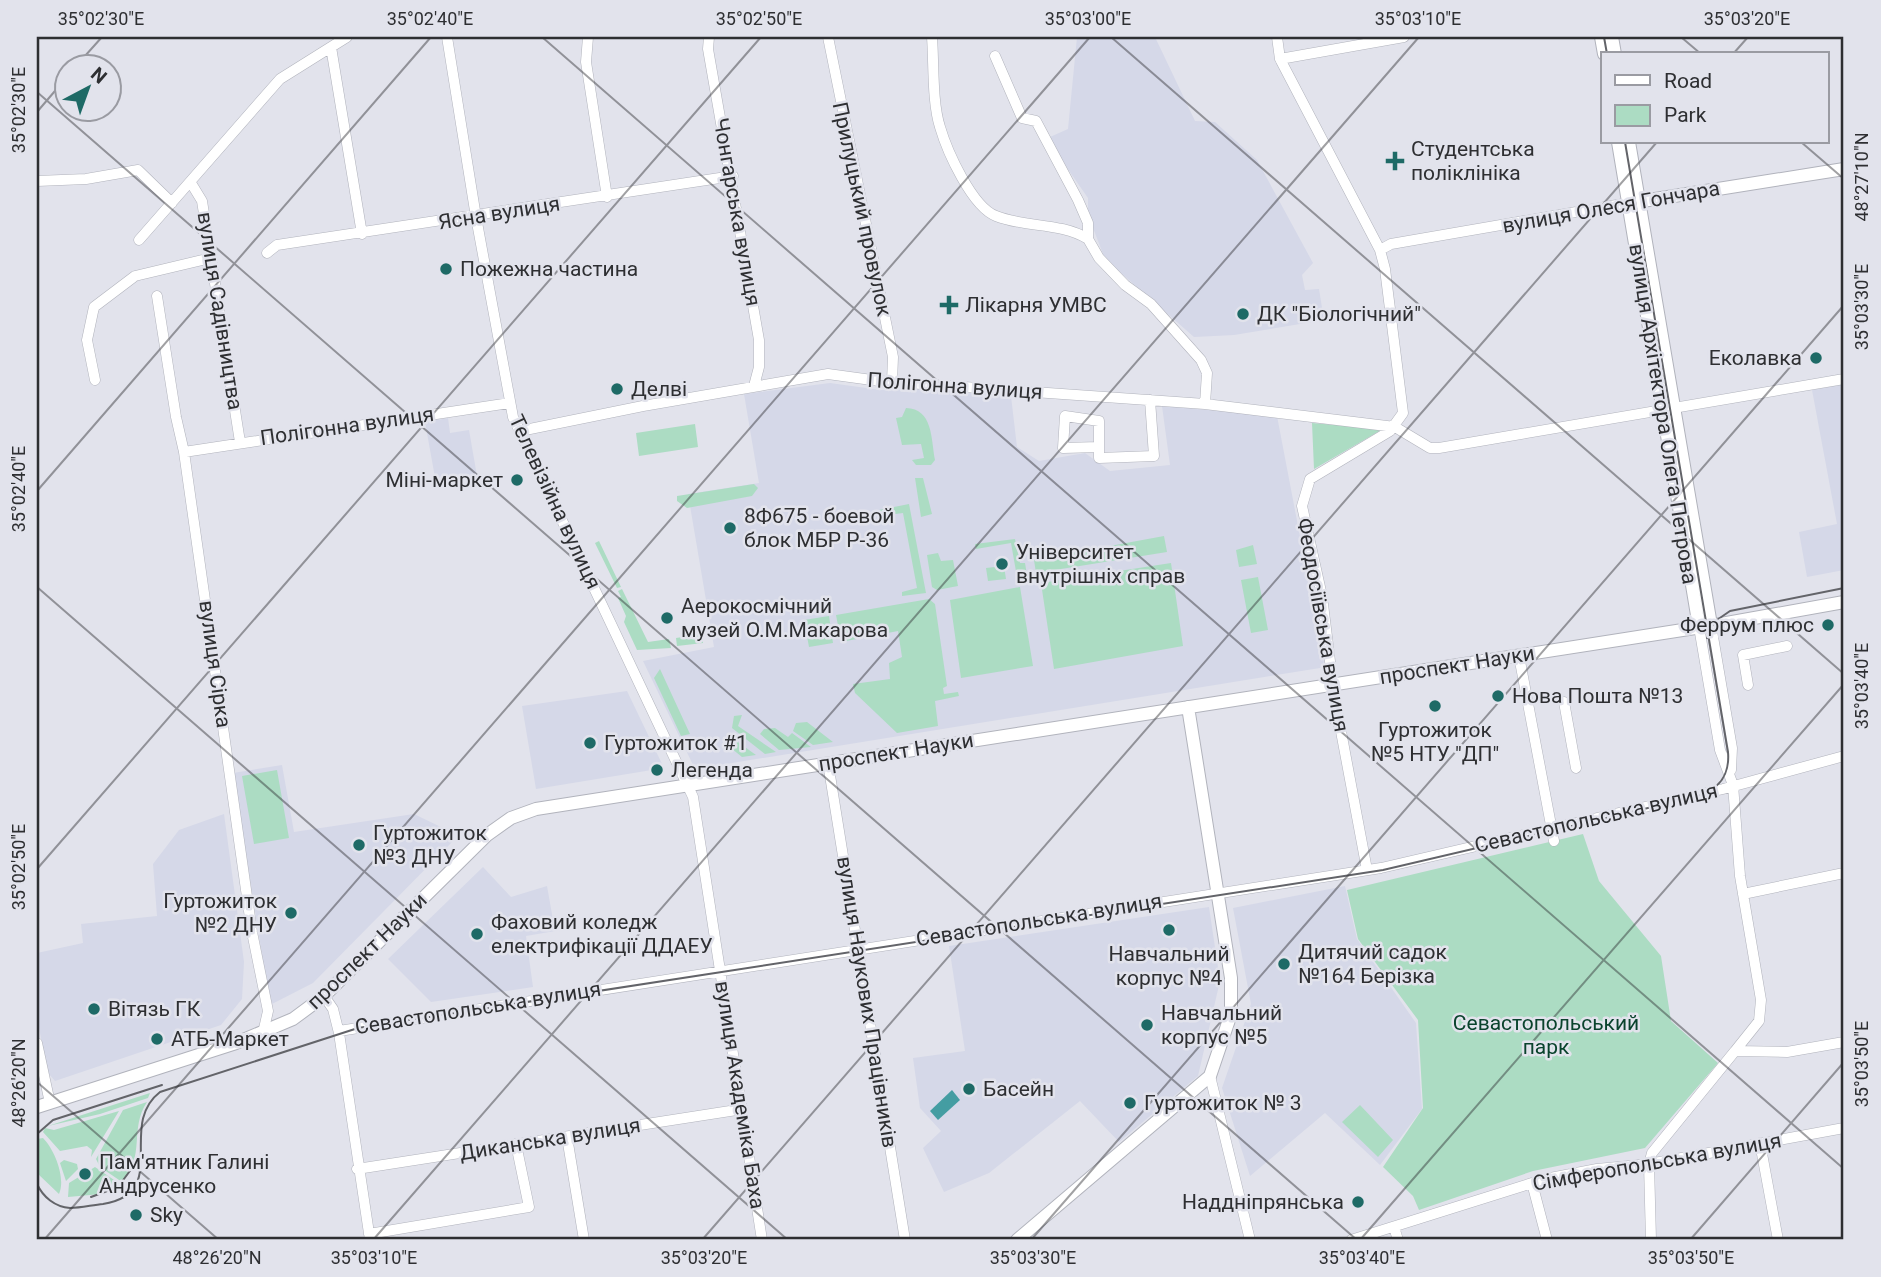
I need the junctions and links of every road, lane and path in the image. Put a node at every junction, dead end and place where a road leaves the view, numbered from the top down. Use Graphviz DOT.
graph roads {
  1 [pos="347,37"];
  2 [pos="447,37"];
  3 [pos="588,37"];
  4 [pos="709,37"];
  5 [pos="828,37"];
  6 [pos="932,37"];
  7 [pos="1277,37"];
  8 [pos="1404,37"];
  9 [pos="331,47"];
  10 [pos="995,56"];
  11 [pos="1280,59"];
  12 [pos="1618,144"];
  13 [pos="1629,144"];
  14 [pos="1844,169"];
  15 [pos="733,176"];
  16 [pos="37,181"];
  17 [pos="191,183"];
  18 [pos="607,197"];
  19 [pos="1633,202"];
  20 [pos="173,203"];
  21 [pos="476,217"];
  22 [pos="362,234"];
  23 [pos="1088,239"];
  24 [pos="139,240"];
  25 [pos="1380,250"];
  26 [pos="267,253"];
  27 [pos="211,258"];
  28 [pos="157,296"];
  29 [pos="1844,379"];
  30 [pos="95,380"];
  31 [pos="891,382"];
  32 [pos="754,386"];
  33 [pos="1150,400"];
  34 [pos="510,403"];
  35 [pos="1205,404"];
  36 [pos="1668,410"];
  37 [pos="1395,427"];
  38 [pos="520,431"];
  39 [pos="240,442"];
  40 [pos="1099,447"];
  41 [pos="184,452"];
  42 [pos="1844,601"];
  43 [pos="1705,626"];
  44 [pos="1787,646"];
  45 [pos="1520,656"];
  46 [pos="1334,684"];
  47 [pos="1748,685"];
  48 [pos="1564,702"];
  49 [pos="1188,707"];
  50 [pos="1844,756"];
  51 [pos="828,763"];
  52 [pos="1576,768"];
  53 [pos="1732,779"];
  54 [pos="688,785"];
  55 [pos="1552,829"];
  56 [pos="1554,841"];
  57 [pos="1367,870"];
  58 [pos="1844,873"];
  59 [pos="1217,893"];
  60 [pos="1743,894"];
  61 [pos="856,948"];
  62 [pos="721,970"];
  63 [pos="324,996"];
  64 [pos="339,1031"];
  65 [pos="263,1033"];
  66 [pos="1844,1042"];
  67 [pos="37,1043"];
  68 [pos="1735,1051"];
  69 [pos="1210,1076"];
  70 [pos="50,1103"];
  71 [pos="37,1107"];
  72 [pos="743,1109"];
  73 [pos="1844,1129"];
  74 [pos="567,1137"];
  75 [pos="1760,1143"];
  76 [pos="516,1144"];
  77 [pos="1649,1164"];
  78 [pos="357,1169"];
  79 [pos="1532,1183"];
  80 [pos="1394,1227"];
  81 [pos="369,1237"];
  82 [pos="584,1240"];
  83 [pos="762,1240"];
  84 [pos="905,1240"];
  85 [pos="1017,1240"];
  86 [pos="1250,1240"];
  87 [pos="1351,1240"];
  88 [pos="1398,1240"];
  89 [pos="1547,1240"];
  90 [pos="1651,1240"];
  91 [pos="1778,1240"];
  1 -- 9 [label="street"];
  2 -- 21 [label="street, Телевізійна вулиця"];
  3 -- 18 [label="street"];
  4 -- 15 [label="street, Чонгарська вулиця"];
  5 -- 31 [label="street, Прилуцький провулок"];
  6 -- 23 [label="street"];
  7 -- 11 [label="street"];
  8 -- 11 [label="street"];
  9 -- 17 [label="street"];
  9 -- 22 [label="street"];
  10 -- 23 [label="street"];
  11 -- 25 [label="street"];
  12 -- 19 [label="main road, вулиця Архітектора Олега Петрова"];
  13 -- 19 [label="main road, вулиця Архітектора Олега Петрова"];
  14 -- 19 [label="main road, вулиця Олеся Гончара"];
  15 -- 18 [label="street, Ясна вулиця"];
  15 -- 32 [label="street, Чонгарська вулиця"];
  16 -- 20 [label="street"];
  17 -- 20 [label="street"];
  17 -- 27 [label="street, вулиця Садівництва"];
  18 -- 21 [label="street, Ясна вулиця"];
  19 -- 25 [label="street, вулиця Олеся Гончара"];
  19 -- 36 [label="main road, вулиця Архітектора Олега Петрова"];
  20 -- 24 [label="street"];
  21 -- 22 [label="street, Ясна вулиця"];
  21 -- 34 [label="street, Телевізійна вулиця"];
  22 -- 26 [label="street, Ясна вулиця"];
  23 -- 35 [label="street"];
  25 -- 37 [label="street"];
  27 -- 30 [label="street"];
  27 -- 39 [label="street, вулиця Садівництва"];
  28 -- 41 [label="street, вулиця Сірка"];
  29 -- 36 [label="street"];
  31 -- 32 [label="street, Полігонна вулиця"];
  31 -- 33 [label="street, Полігонна вулиця"];
  32 -- 38 [label="street, Полігонна вулиця"];
  33 -- 35 [label="street, Полігонна вулиця"];
  33 -- 40 [label="street"];
  34 -- 38 [label="street, Телевізійна вулиця"];
  34 -- 39 [label="street, Полігонна вулиця"];
  35 -- 37 [label="street, Полігонна вулиця"];
  36 -- 37 [label="street"];
  36 -- 43 [label="main road, вулиця Архітектора Олега Петрова"];
  37 -- 46 [label="street, Феодосіївська вулиця"];
  38 -- 54 [label="street, Телевізійна вулиця"];
  39 -- 41 [label="street, Полігонна вулиця"];
  40 -- 40 [label="street"];
  41 -- 65 [label="street, вулиця Сірка"];
  42 -- 43 [label="main road, проспект Науки"];
  43 -- 45 [label="main road, проспект Науки"];
  43 -- 53 [label="street, вулиця Архітектора Олега Петрова"];
  44 -- 47 [label="street"];
  45 -- 46 [label="main road, проспект Науки"];
  45 -- 55 [label="street"];
  46 -- 49 [label="main road, проспект Науки"];
  46 -- 57 [label="street, Феодосіївська вулиця"];
  48 -- 52 [label="street"];
  49 -- 51 [label="main road, проспект Науки"];
  49 -- 59 [label="main road"];
  50 -- 53 [label="street, Севастопольська вулиця"];
  51 -- 54 [label="main road, проспект Науки"];
  51 -- 61 [label="street, вулиця Наукових Працівників"];
  53 -- 55 [label="street, Севастопольська вулиця"];
  53 -- 60 [label="street, вулиця Архітектора Олега Петрова"];
  54 -- 62 [label="street, вулиця Академіка Баха"];
  54 -- 63 [label="main road, проспект Науки"];
  55 -- 56 [label="street"];
  55 -- 57 [label="street, Севастопольська вулиця"];
  57 -- 59 [label="street, Севастопольська вулиця"];
  58 -- 60 [label="street"];
  59 -- 61 [label="street, Севастопольська вулиця"];
  59 -- 69 [label="main road"];
  60 -- 68 [label="street, вулиця Архітектора Олега Петрова"];
  61 -- 62 [label="street, Севастопольська вулиця"];
  61 -- 84 [label="street, вулиця Наукових Працівників"];
  62 -- 64 [label="street, Севастопольська вулиця"];
  62 -- 72 [label="street, вулиця Академіка Баха"];
  63 -- 64 [label="street"];
  63 -- 65 [label="main road, проспект Науки"];
  64 -- 78 [label="street"];
  65 -- 70 [label="main road, проспект Науки"];
  66 -- 68 [label="street"];
  67 -- 70 [label="street"];
  68 -- 77 [label="street, вулиця Архітектора Олега Петрова"];
  69 -- 85 [label="main road"];
  69 -- 86 [label="street"];
  70 -- 71 [label="main road, проспект Науки"];
  72 -- 74 [label="street, Диканська вулиця"];
  72 -- 83 [label="street, вулиця Академіка Баха"];
  73 -- 75 [label="street, Сімферопольська вулиця"];
  74 -- 76 [label="street, Диканська вулиця"];
  74 -- 82 [label="street"];
  75 -- 77 [label="street, Сімферопольська вулиця"];
  75 -- 91 [label="street"];
  76 -- 78 [label="street, Диканська вулиця"];
  76 -- 81 [label="street"];
  77 -- 79 [label="street, Сімферопольська вулиця"];
  77 -- 90 [label="street"];
  78 -- 81 [label="street"];
  79 -- 80 [label="street, Сімферопольська вулиця"];
  79 -- 89 [label="street"];
  80 -- 87 [label="street, Сімферопольська вулиця"];
  80 -- 88 [label="street"];
}
